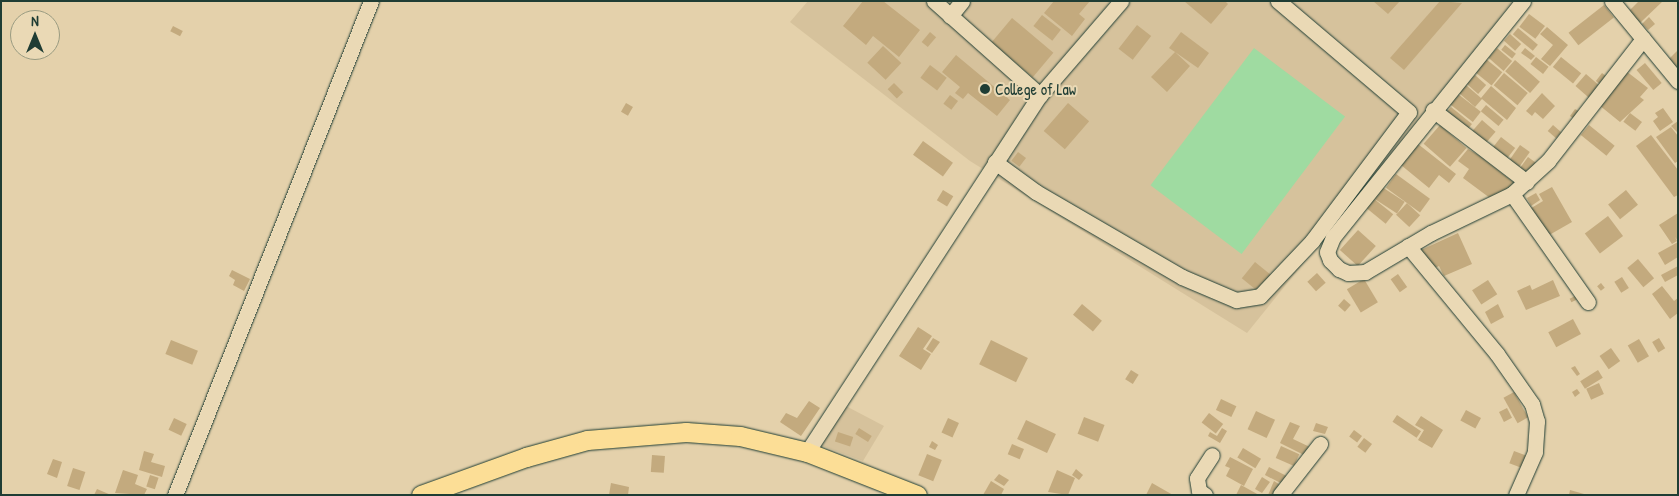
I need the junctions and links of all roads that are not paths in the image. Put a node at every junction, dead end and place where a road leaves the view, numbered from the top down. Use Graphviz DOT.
graph roads {
  1 [pos="371,1"];
  2 [pos="934,1"];
  3 [pos="962,1"];
  4 [pos="1121,1"];
  5 [pos="1278,1"];
  6 [pos="1523,1"];
  7 [pos="1612,1"];
  8 [pos="950,16"];
  9 [pos="1643,39"];
  10 [pos="1678,81"];
  11 [pos="1040,96"];
  12 [pos="1433,110"];
  13 [pos="991,167"];
  14 [pos="1527,182"];
  15 [pos="1512,194"];
  16 [pos="1408,246"];
  17 [pos="1588,302"];
  18 [pos="1320,444"];
  19 [pos="807,452"];
  20 [pos="1212,455"];
  21 [pos="175,495"];
  22 [pos="421,495"];
  23 [pos="917,495"];
  24 [pos="1205,495"];
  25 [pos="1280,495"];
  26 [pos="1516,495"];
  1 -- 21 [label="street"];
  2 -- 8 [label="street"];
  3 -- 8 [label="street"];
  4 -- 11 [label="street"];
  5 -- 13 [label="street"];
  6 -- 12 [label="street"];
  7 -- 9 [label="street"];
  8 -- 11 [label="street"];
  9 -- 10 [label="street"];
  9 -- 14 [label="street"];
  11 -- 13 [label="street"];
  12 -- 14 [label="street"];
  12 -- 16 [label="street"];
  13 -- 19 [label="street"];
  14 -- 15 [label="street"];
  15 -- 16 [label="street"];
  15 -- 17 [label="street"];
  16 -- 26 [label="street"];
  18 -- 25 [label="street"];
  19 -- 22 [label="main road"];
  19 -- 23 [label="main road"];
  20 -- 24 [label="street"];
}
